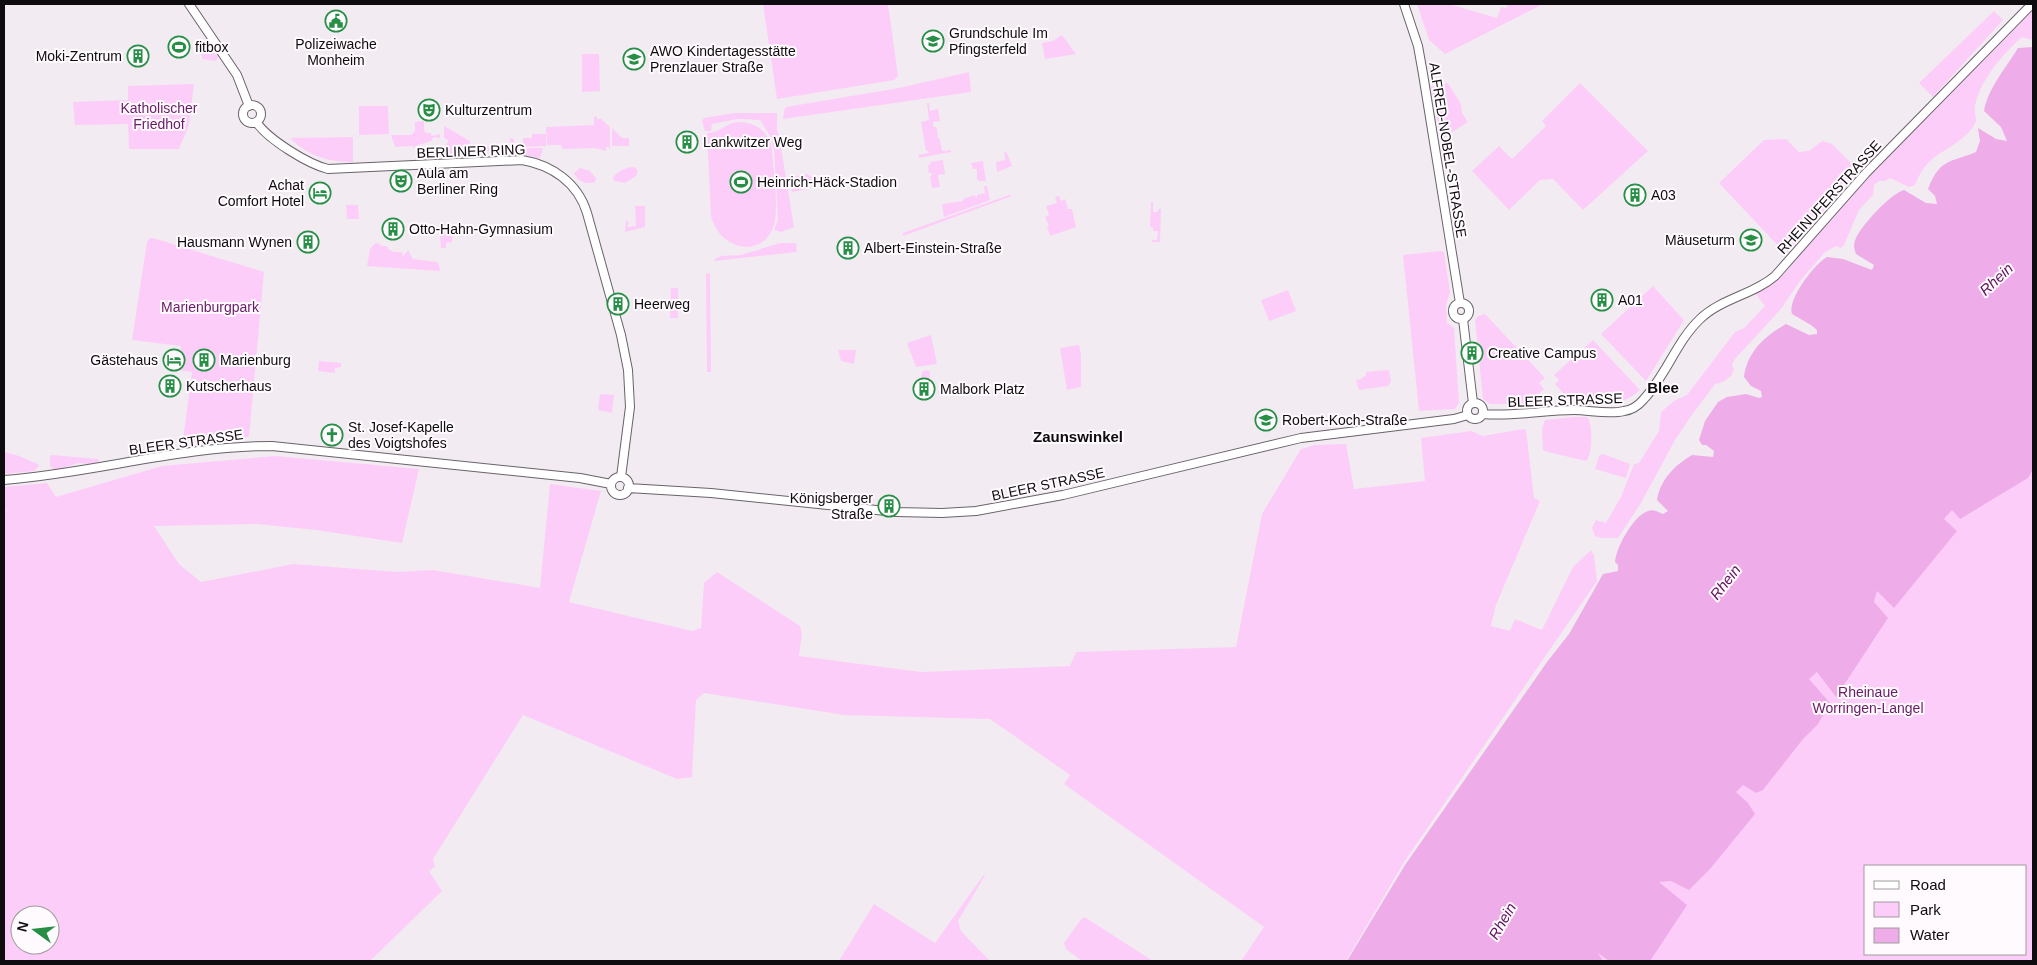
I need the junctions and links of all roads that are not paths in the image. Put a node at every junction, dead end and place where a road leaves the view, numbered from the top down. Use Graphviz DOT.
graph roads {
  1 [pos="189,4"];
  2 [pos="1404,4"];
  3 [pos="2032,4"];
  4 [pos="249,106"];
  5 [pos="256,123"];
  6 [pos="1644,400"];
  7 [pos="1473,403"];
  8 [pos="1483,414"];
  9 [pos="1468,416"];
  10 [pos="622,477"];
  11 [pos="4,480"];
  12 [pos="611,484"];
  13 [pos="628,488"];
  1 -- 4 [label="street"];
  2 -- 7 [label="street, ALFRED-NOBEL-STRASSE"];
  3 -- 6 [label="street, RHEINUFERSTRASSE"];
  4 -- 5 [label="street"];
  4 -- 5 [label="street"];
  5 -- 10 [label="street, BERLINER RING"];
  6 -- 8 [label="street, BLEER STRASSE"];
  7 -- 8 [label="street"];
  7 -- 9 [label="street"];
  8 -- 9 [label="street"];
  9 -- 13 [label="street, BLEER STRASSE"];
  10 -- 12 [label="street"];
  10 -- 13 [label="street"];
  11 -- 12 [label="street, BLEER STRASSE"];
  12 -- 13 [label="street"];
}
